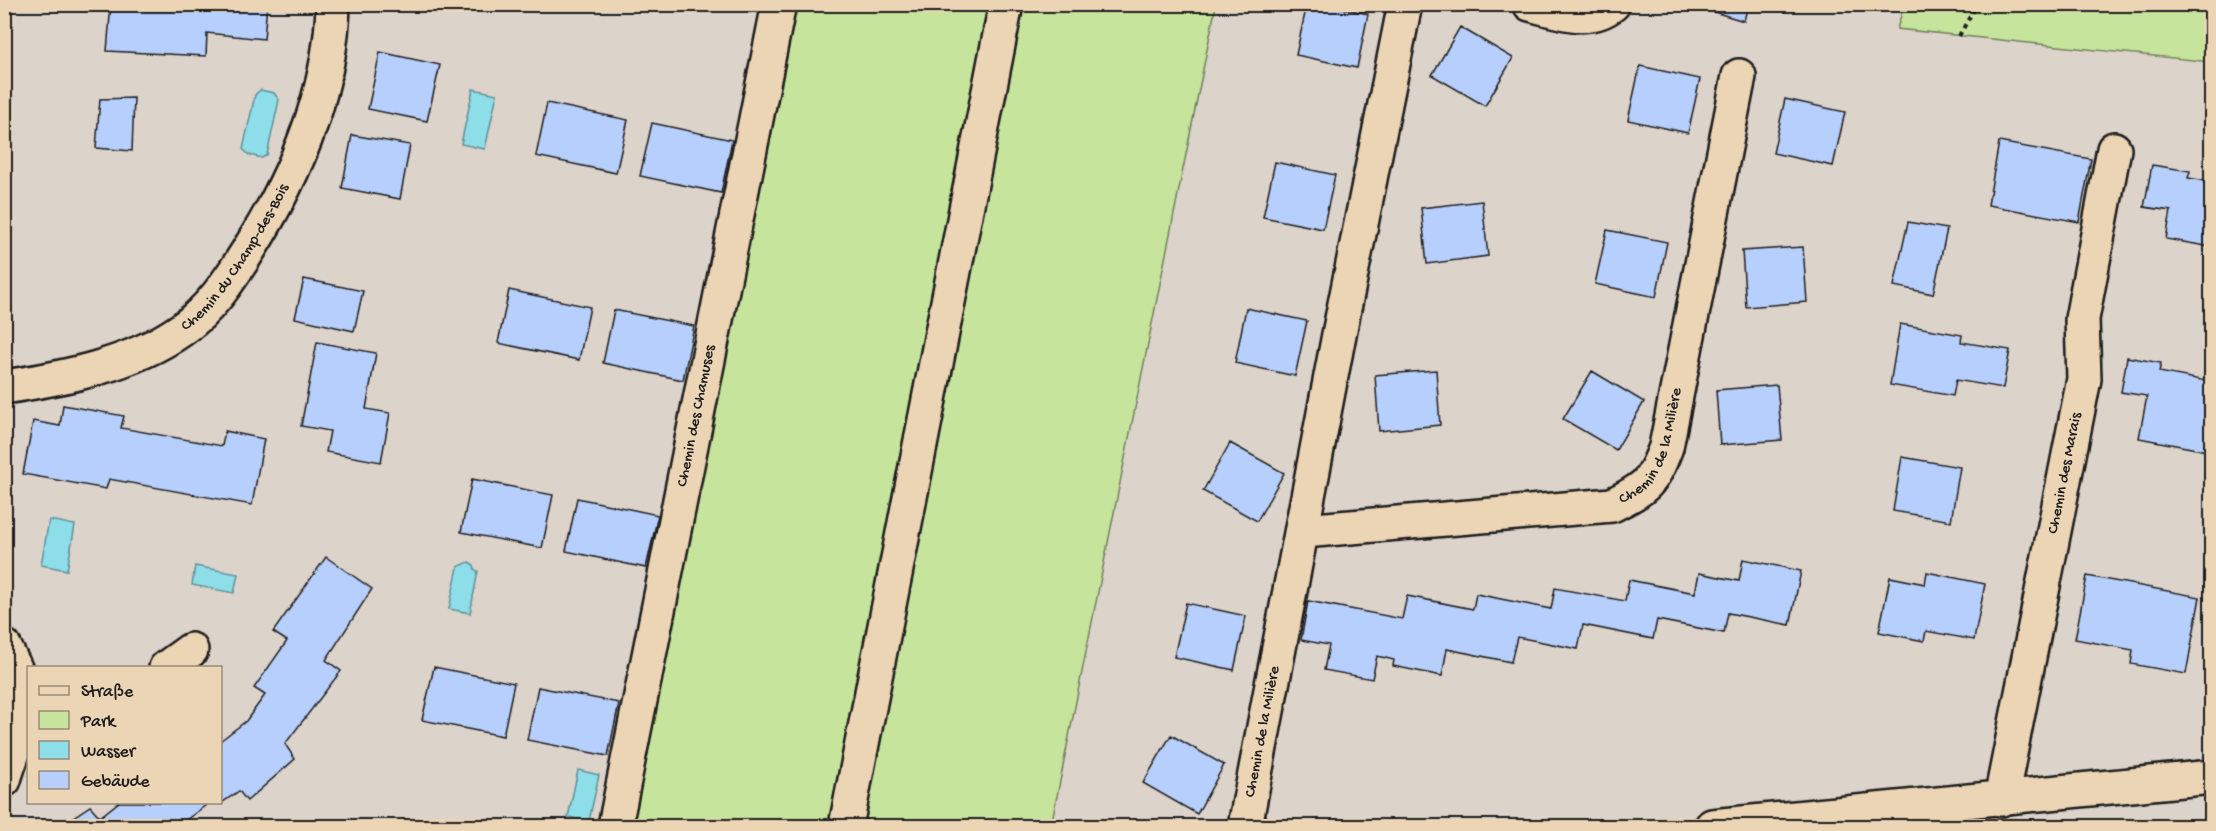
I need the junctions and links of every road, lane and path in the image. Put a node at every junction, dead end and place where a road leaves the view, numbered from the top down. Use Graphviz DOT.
graph roads {
  1 [pos="333,4"];
  2 [pos="779,4"];
  3 [pos="1006,4"];
  4 [pos="1405,4"];
  5 [pos="1530,4"];
  6 [pos="1613,4"];
  7 [pos="1980,4"];
  8 [pos="1959,36"];
  9 [pos="1739,76"];
  10 [pos="2114,149"];
  11 [pos="4,387"];
  12 [pos="1303,531"];
  13 [pos="4,646"];
  14 [pos="27,700"];
  15 [pos="2211,777"];
  16 [pos="4,780"];
  17 [pos="2001,799"];
  18 [pos="1905,817"];
  19 [pos="615,826"];
  20 [pos="846,826"];
  21 [pos="1245,826"];
  22 [pos="1712,826"];
  1 -- 11 [label="street, Chemin du Champ-des-Bois"];
  2 -- 19 [label="street, Chemin des Chamuses"];
  3 -- 20 [label="street"];
  4 -- 12 [label="street, Chemin de la Milière"];
  5 -- 6 [label="street"];
  7 -- 8 [label="path"];
  9 -- 12 [label="street, Chemin de la Milière"];
  10 -- 17 [label="street, Chemin des Marais"];
  12 -- 21 [label="street, Chemin de la Milière"];
  13 -- 14 [label="street"];
  14 -- 16 [label="street"];
  15 -- 17 [label="street"];
  17 -- 18 [label="street"];
  18 -- 22 [label="street"];
}
